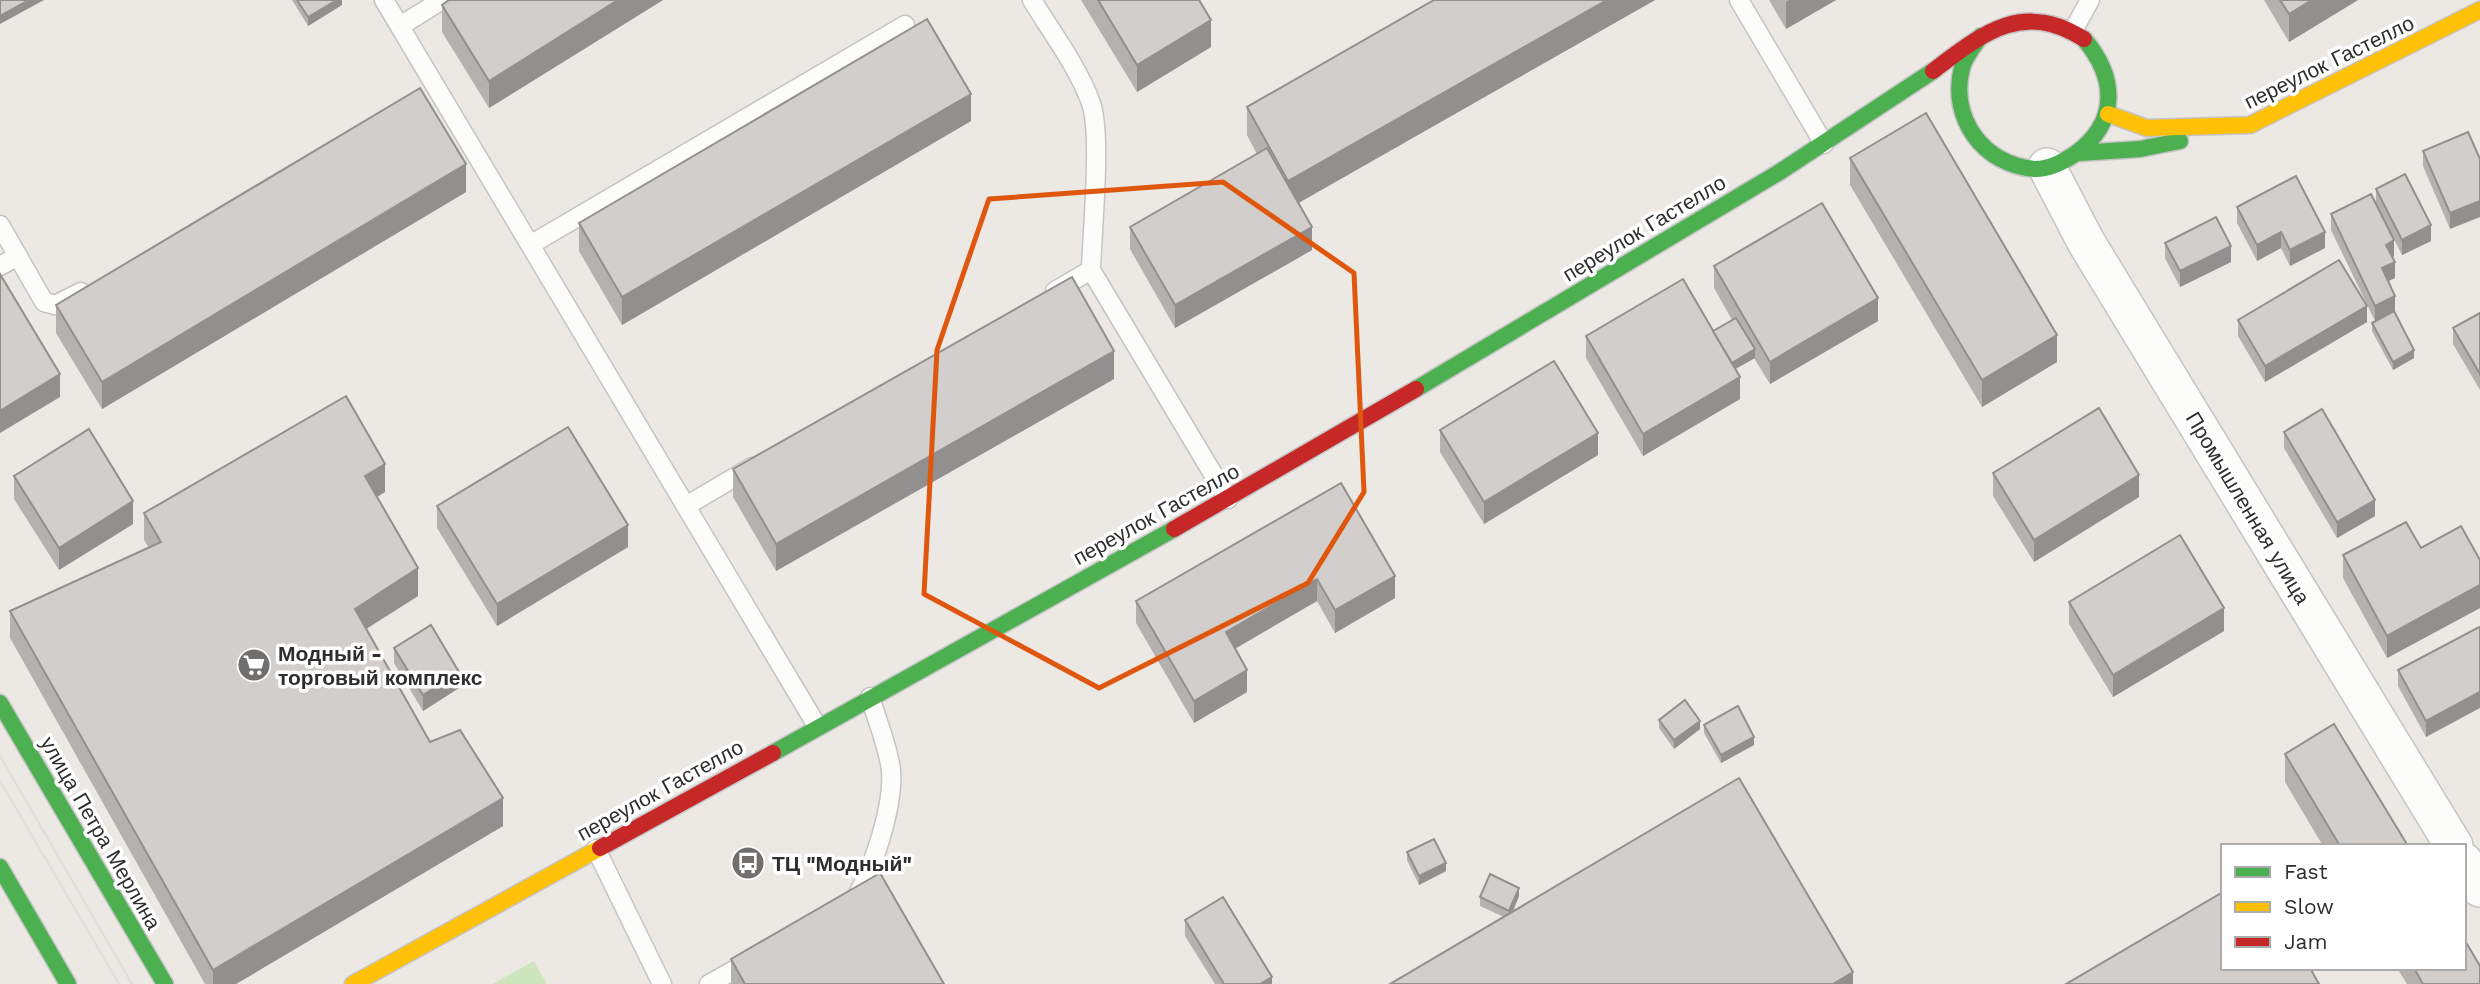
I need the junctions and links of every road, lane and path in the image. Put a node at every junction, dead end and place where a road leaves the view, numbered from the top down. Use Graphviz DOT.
graph roads {
  1 [pos="384,0"];
  2 [pos="442,0"];
  3 [pos="1032,0"];
  4 [pos="1739,0"];
  5 [pos="2090,0"];
  6 [pos="2480,10"];
  7 [pos="905,25"];
  8 [pos="400,26"];
  9 [pos="2074,29"];
  10 [pos="1981,36"];
  11 [pos="2108,114"];
  12 [pos="2250,125"];
  13 [pos="1954,139"];
  14 [pos="1824,144"];
  15 [pos="1978,146"];
  16 [pos="2063,160"];
  17 [pos="0,225"];
  18 [pos="530,245"];
  19 [pos="18,256"];
  20 [pos="0,266"];
  21 [pos="1091,270"];
  22 [pos="102,279"];
  23 [pos="1044,298"];
  24 [pos="769,457"];
  25 [pos="1228,499"];
  26 [pos="686,506"];
  27 [pos="870,697"];
  28 [pos="0,703"];
  29 [pos="817,726"];
  30 [pos="2454,844"];
  31 [pos="596,849"];
  32 [pos="2466,865"];
  33 [pos="0,867"];
  34 [pos="2480,888"];
  35 [pos="842,909"];
  36 [pos="769,950"];
  37 [pos="68,984"];
  38 [pos="166,984"];
  39 [pos="353,984"];
  40 [pos="662,984"];
  41 [pos="709,984"];
  1 -- 8 [label="lane"];
  2 -- 8 [label="lane"];
  3 -- 21 [label="lane"];
  4 -- 14 [label="lane"];
  5 -- 9 [label="lane"];
  6 -- 12 [label="street, переулок Гастелло"];
  7 -- 18 [label="lane"];
  8 -- 18 [label="lane"];
  9 -- 10 [label="street"];
  9 -- 11 [label="street"];
  10 -- 14 [label="street, переулок Гастелло"];
  10 -- 15 [label="street"];
  11 -- 12 [label="street, переулок Гастелло"];
  11 -- 16 [label="street"];
  12 -- 16 [label="street"];
  13 -- 15 [label="street"];
  14 -- 25 [label="street, переулок Гастелло"];
  15 -- 16 [label="street"];
  16 -- 30 [label="street, Промышленная улица"];
  17 -- 19 [label="lane"];
  18 -- 26 [label="lane"];
  19 -- 20 [label="lane"];
  19 -- 22 [label="lane"];
  21 -- 23 [label="lane"];
  21 -- 25 [label="lane"];
  24 -- 26 [label="lane"];
  25 -- 27 [label="street, переулок Гастелло"];
  26 -- 29 [label="lane"];
  27 -- 29 [label="street, переулок Гастелло"];
  27 -- 35 [label="lane"];
  28 -- 38 [label="street, улица Петра Мерлина"];
  29 -- 31 [label="street, переулок Гастелло"];
  31 -- 39 [label="street, переулок Гастелло"];
  31 -- 40 [label="lane"];
  32 -- 34 [label="street"];
  33 -- 37 [label="street"];
  36 -- 41 [label="lane"];
}
